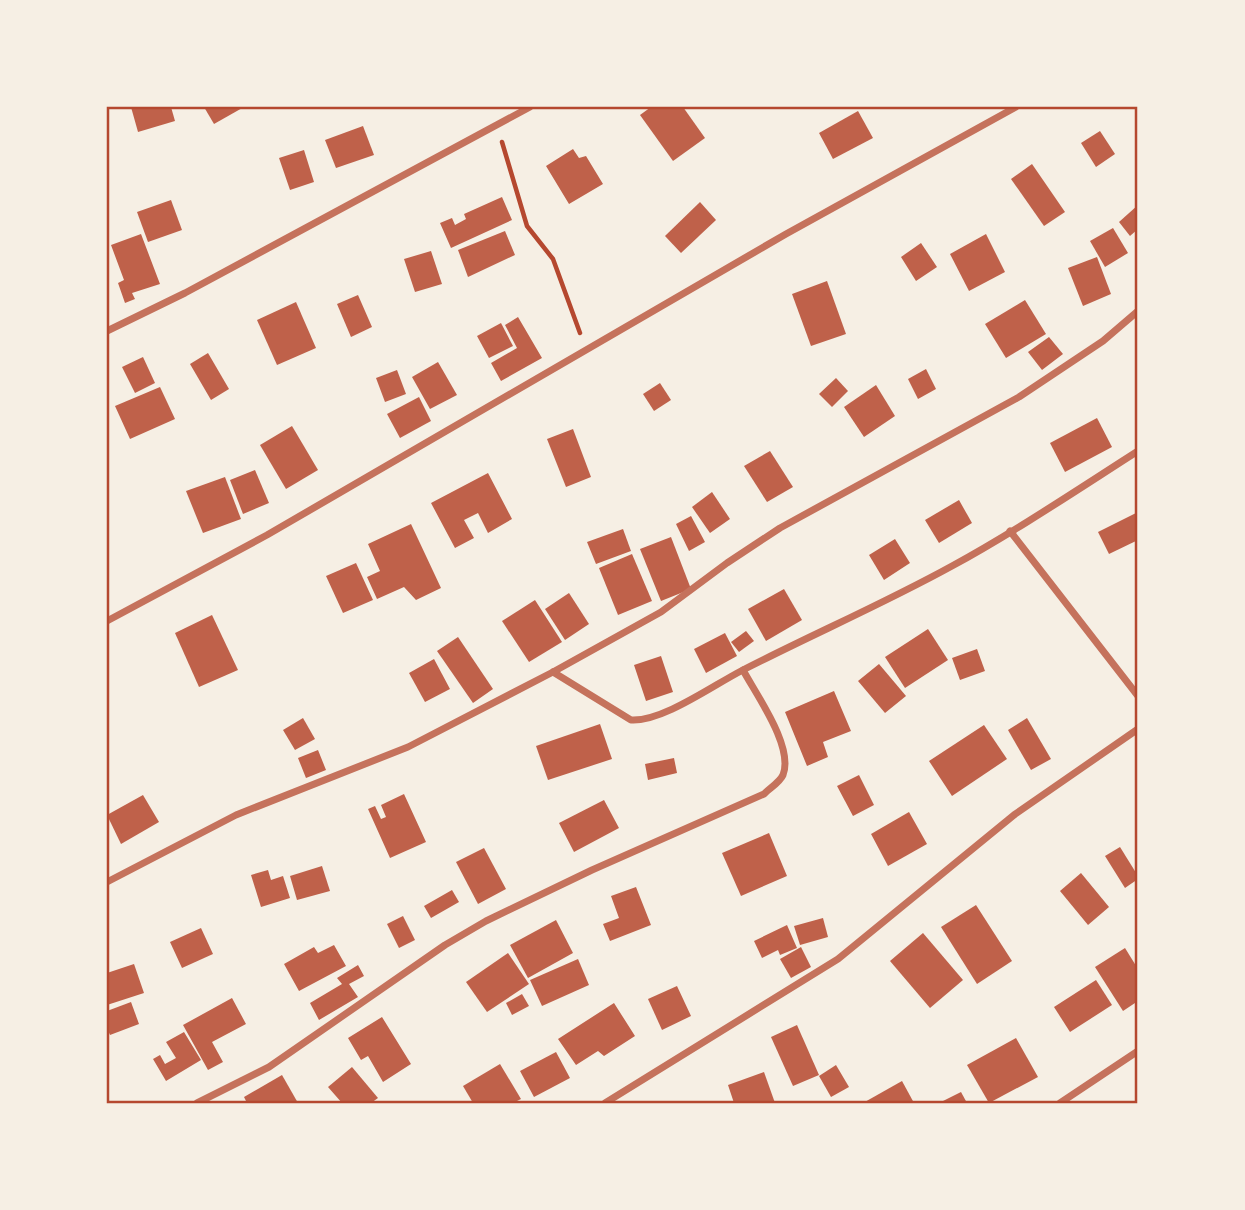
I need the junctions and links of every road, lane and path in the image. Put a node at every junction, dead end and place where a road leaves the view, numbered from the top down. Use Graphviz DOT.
graph roads {
  1 [pos="530,107"];
  2 [pos="1016,107"];
  3 [pos="497,125"];
  4 [pos="1138,311"];
  5 [pos="107,331"];
  6 [pos="587,350"];
  7 [pos="1138,451"];
  8 [pos="1010,531"];
  9 [pos="107,621"];
  10 [pos="743,670"];
  11 [pos="554,672"];
  12 [pos="1138,696"];
  13 [pos="1138,729"];
  14 [pos="107,882"];
  15 [pos="1138,1051"];
  16 [pos="197,1103"];
  17 [pos="605,1103"];
  18 [pos="1060,1103"];
  1 -- 3 [label="street"];
  2 -- 6 [label="street"];
  3 -- 5 [label="street"];
  3 -- 6 [label="path"];
  4 -- 11 [label="street"];
  6 -- 9 [label="street"];
  7 -- 8 [label="street"];
  8 -- 10 [label="street"];
  8 -- 12 [label="street"];
  10 -- 11 [label="street"];
  10 -- 16 [label="street"];
  11 -- 14 [label="street"];
  13 -- 17 [label="street"];
  15 -- 18 [label="street"];
}
